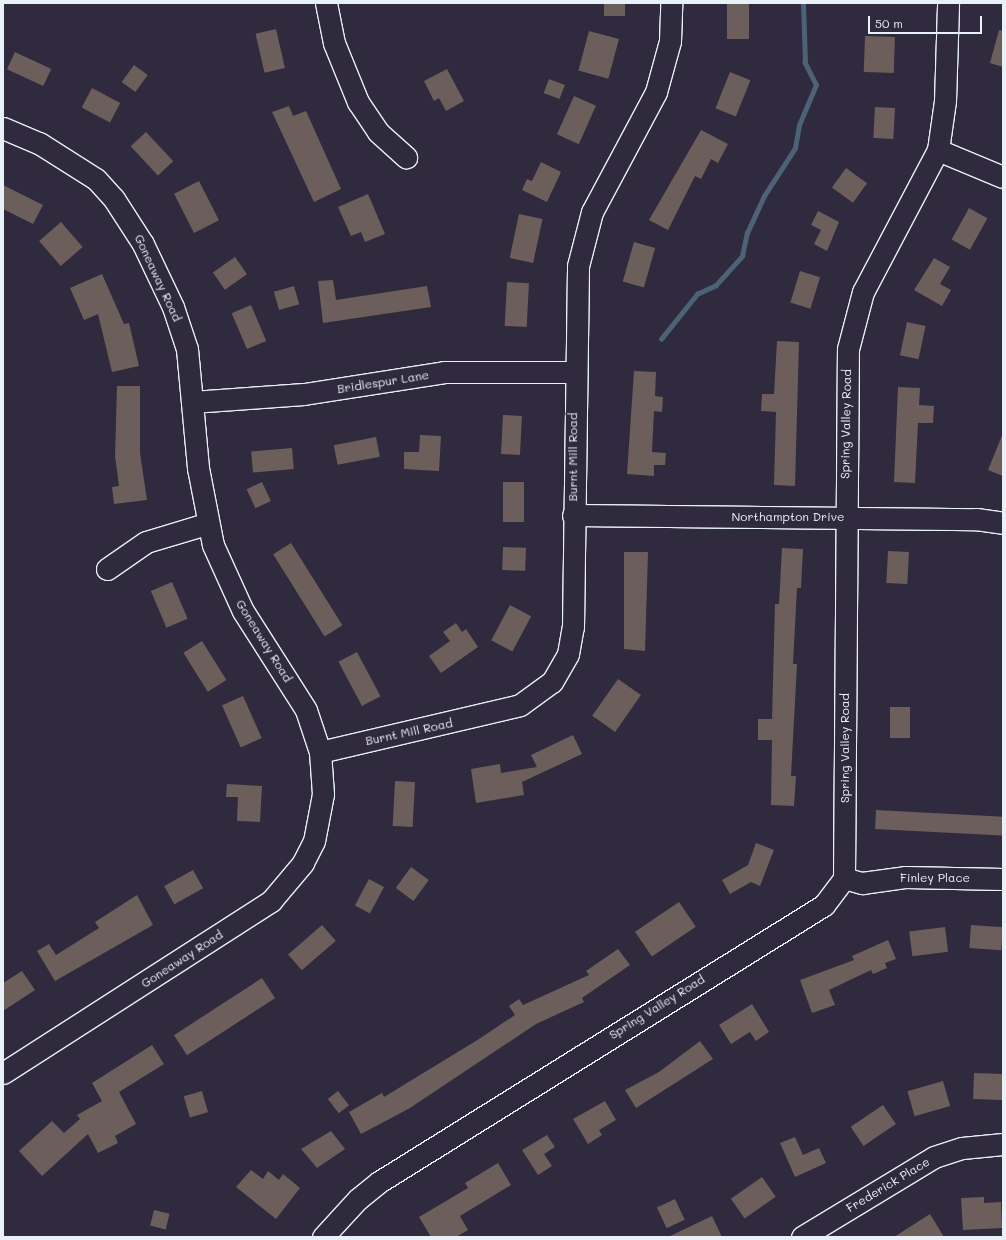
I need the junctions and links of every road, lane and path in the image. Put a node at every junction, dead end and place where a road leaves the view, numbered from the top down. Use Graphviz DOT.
graph roads {
  1 [pos="326,3"];
  2 [pos="672,3"];
  3 [pos="948,3"];
  4 [pos="3,128"];
  5 [pos="938,150"];
  6 [pos="406,157"];
  7 [pos="1003,177"];
  8 [pos="574,372"];
  9 [pos="192,402"];
  10 [pos="573,515"];
  11 [pos="845,517"];
  12 [pos="1003,523"];
  13 [pos="206,524"];
  14 [pos="107,569"];
  15 [pos="320,752"];
  16 [pos="844,878"];
  17 [pos="1003,879"];
  18 [pos="3,1073"];
  19 [pos="1003,1144"];
  20 [pos="323,1237"];
  21 [pos="802,1237"];
  1 -- 6 [label="street"];
  2 -- 8 [label="street, Burnt Mill Road"];
  3 -- 5 [label="street, Spring Valley Road"];
  4 -- 9 [label="street, Goneaway Road"];
  5 -- 7 [label="street"];
  5 -- 11 [label="street, Spring Valley Road"];
  8 -- 9 [label="street, Bridlespur Lane"];
  8 -- 10 [label="street, Burnt Mill Road"];
  9 -- 13 [label="street, Goneaway Road"];
  10 -- 11 [label="street, Northampton Drive"];
  10 -- 15 [label="street, Burnt Mill Road"];
  11 -- 12 [label="street, Northampton Drive"];
  11 -- 16 [label="street, Spring Valley Road"];
  13 -- 14 [label="street"];
  13 -- 15 [label="street, Goneaway Road"];
  15 -- 18 [label="street, Goneaway Road"];
  16 -- 17 [label="street, Finley Place"];
  16 -- 20 [label="street, Spring Valley Road"];
  19 -- 21 [label="street, Frederick Place"];
}
